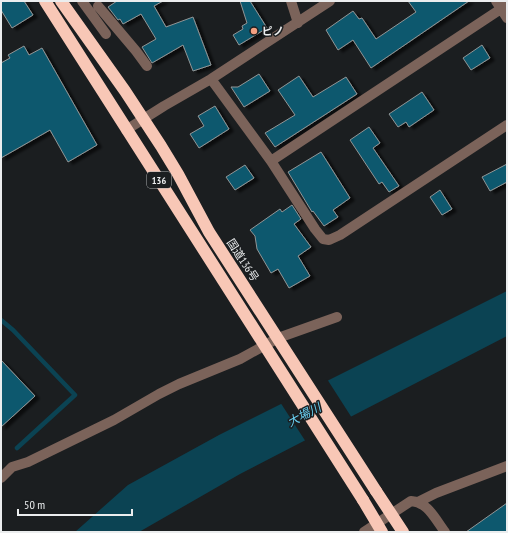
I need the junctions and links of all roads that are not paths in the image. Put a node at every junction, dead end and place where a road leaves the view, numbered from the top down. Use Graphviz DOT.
graph roads {
  1 [pos="45,1"];
  2 [pos="61,1"];
  3 [pos="291,1"];
  4 [pos="330,1"];
  5 [pos="84,3"];
  6 [pos="102,3"];
  7 [pos="503,8"];
  8 [pos="298,22"];
  9 [pos="106,34"];
  10 [pos="147,66"];
  11 [pos="211,79"];
  12 [pos="143,120"];
  13 [pos="507,125"];
  14 [pos="126,130"];
  15 [pos="271,162"];
  16 [pos="336,317"];
  17 [pos="278,338"];
  18 [pos="265,345"];
  19 [pos="507,466"];
  20 [pos="1,478"];
  21 [pos="418,502"];
  22 [pos="364,532"];
  23 [pos="382,532"];
  24 [pos="403,532"];
  25 [pos="445,532"];
  1 -- 14 [label="highway, 136"];
  2 -- 12 [label="highway, 国道136号 / 136"];
  3 -- 8 [label="street"];
  4 -- 8 [label="street"];
  5 -- 6 [label="street"];
  5 -- 9 [label="street"];
  6 -- 10 [label="street"];
  7 -- 15 [label="street"];
  8 -- 11 [label="street"];
  11 -- 12 [label="street"];
  11 -- 15 [label="street"];
  12 -- 14 [label="street"];
  12 -- 17 [label="highway, 国道136号 / 136"];
  13 -- 15 [label="street"];
  14 -- 18 [label="highway, 136"];
  16 -- 17 [label="street"];
  17 -- 18 [label="street"];
  17 -- 24 [label="highway, 国道136号 / 136, bridge"];
  18 -- 20 [label="street"];
  18 -- 23 [label="highway, 136, bridge"];
  19 -- 21 [label="street"];
  21 -- 22 [label="street"];
  21 -- 25 [label="street"];
}
